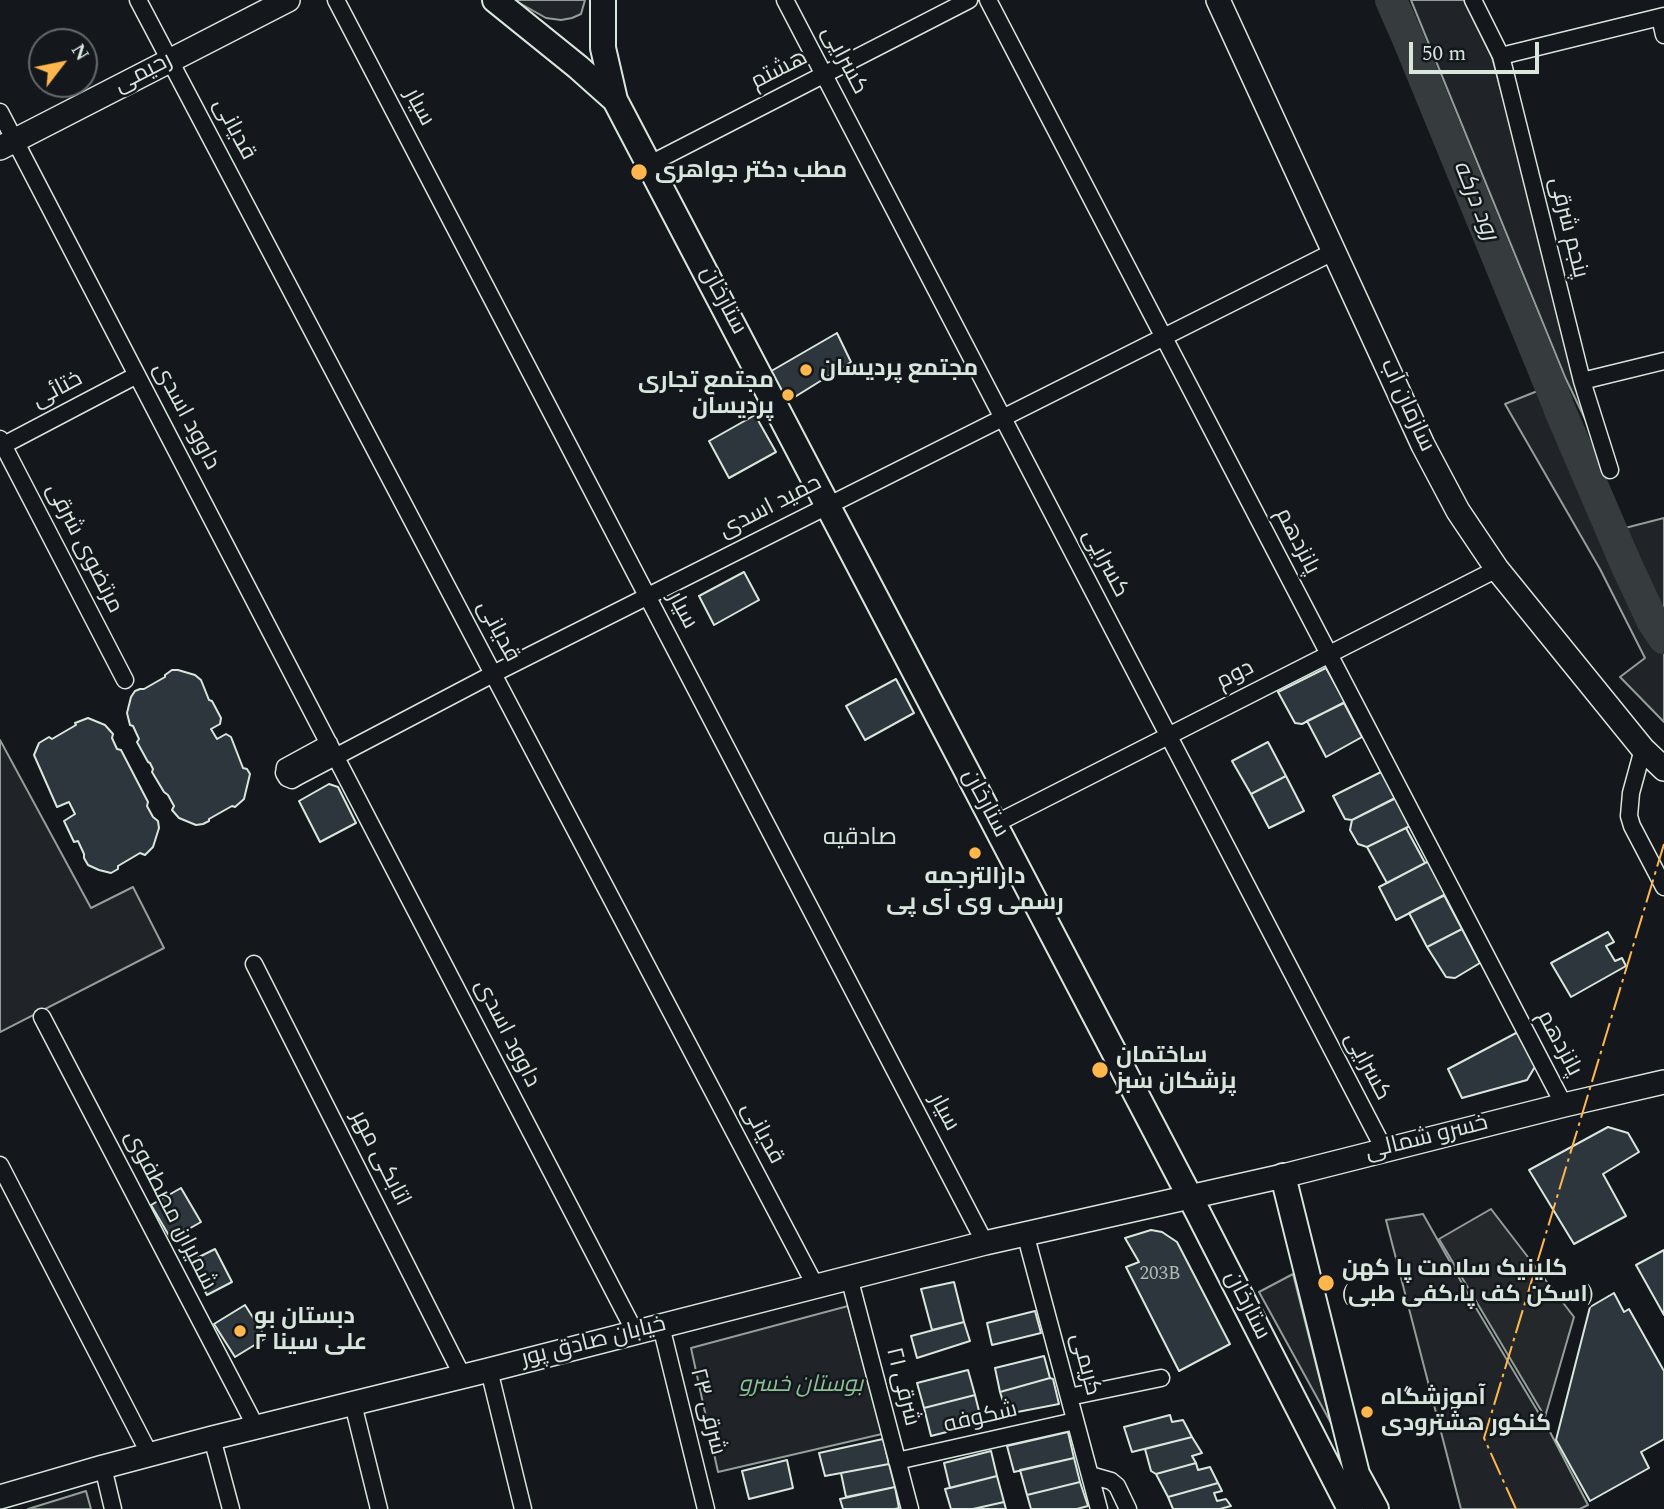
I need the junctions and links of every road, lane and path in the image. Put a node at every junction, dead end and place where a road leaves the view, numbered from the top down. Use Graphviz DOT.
graph roads {
  1 [pos="138,0"];
  2 [pos="288,0"];
  3 [pos="336,0"];
  4 [pos="495,0"];
  5 [pos="603,0"];
  6 [pos="785,0"];
  7 [pos="969,0"];
  8 [pos="988,0"];
  9 [pos="1218,0"];
  10 [pos="1473,0"];
  11 [pos="1662,17"];
  12 [pos="1664,35"];
  13 [pos="1501,56"];
  14 [pos="170,61"];
  15 [pos="824,75"];
  16 [pos="615,100"];
  17 [pos="0,112"];
  18 [pos="8,145"];
  19 [pos="650,164"];
  20 [pos="1333,252"];
  21 [pos="1163,337"];
  22 [pos="1664,361"];
  23 [pos="137,374"];
  24 [pos="1582,381"];
  25 [pos="1002,418"];
  26 [pos="1,444"];
  27 [pos="1610,470"];
  28 [pos="828,505"];
  29 [pos="1497,569"];
  30 [pos="647,596"];
  31 [pos="1329,654"];
  32 [pos="493,674"];
  33 [pos="125,680"];
  34 [pos="1168,736"];
  35 [pos="1643,748"];
  36 [pos="333,750"];
  37 [pos="1664,769"];
  38 [pos="995,824"];
  39 [pos="1664,887"];
  40 [pos="254,964"];
  41 [pos="42,1017"];
  42 [pos="1664,1082"];
  43 [pos="1564,1105"];
  44 [pos="1384,1149"];
  45 [pos="0,1165"];
  46 [pos="1283,1176"];
  47 [pos="1190,1197"];
  48 [pos="1025,1233"];
  49 [pos="985,1243"];
  50 [pos="849,1277"];
  51 [pos="815,1286"];
  52 [pos="661,1326"];
  53 [pos="635,1332"];
  54 [pos="489,1370"];
  55 [pos="463,1375"];
  56 [pos="1161,1378"];
  57 [pos="1069,1397"];
  58 [pos="353,1404"];
  59 [pos="1075,1421"];
  60 [pos="256,1427"];
  61 [pos="212,1438"];
  62 [pos="150,1455"];
  63 [pos="897,1461"];
  64 [pos="103,1467"];
  65 [pos="1090,1475"];
  66 [pos="0,1497"];
  67 [pos="113,1509"];
  68 [pos="232,1509"];
  69 [pos="379,1509"];
  70 [pos="523,1509"];
  71 [pos="706,1509"];
  72 [pos="910,1509"];
  73 [pos="1099,1509"];
  74 [pos="1128,1509"];
  75 [pos="1350,1509"];
  76 [pos="1376,1509"];
  1 -- 14 [label="street, قدیانی"];
  2 -- 14 [label="main road, رحیمی"];
  3 -- 30 [label="street, سیار"];
  4 -- 16 [label="main road"];
  5 -- 16 [label="main road"];
  6 -- 15 [label="street, کسرایی"];
  7 -- 15 [label="street, هشتم"];
  8 -- 21 [label="street, پانزدهم"];
  9 -- 20 [label="main road, سازمان آب"];
  10 -- 13 [label="street, پنجم شرقی"];
  11 -- 12 [label="street"];
  11 -- 13 [label="street"];
  13 -- 24 [label="street, پنجم شرقی"];
  14 -- 18 [label="main road, رحیمی"];
  14 -- 32 [label="street, قدیانی"];
  15 -- 19 [label="street, هشتم"];
  15 -- 25 [label="street, کسرایی"];
  16 -- 19 [label="main road, ستارخان"];
  17 -- 18 [label="street, داوود اسدی"];
  18 -- 23 [label="street, داوود اسدی"];
  19 -- 28 [label="main road, ستارخان"];
  20 -- 21 [label="street, حمید اسدی"];
  20 -- 29 [label="main road, سازمان آب"];
  21 -- 25 [label="street, حمید اسدی"];
  21 -- 31 [label="street, پانزدهم"];
  22 -- 24 [label="street"];
  23 -- 26 [label="street, ختائی"];
  23 -- 36 [label="street, داوود اسدی"];
  24 -- 27 [label="street, پنجم شرقی"];
  25 -- 28 [label="street, حمید اسدی"];
  25 -- 34 [label="street, کسرایی"];
  26 -- 33 [label="street, مرتضوی شرقی"];
  28 -- 30 [label="street, حمید اسدی"];
  28 -- 38 [label="main road, ستارخان"];
  29 -- 31 [label="street, دوم"];
  29 -- 35 [label="main road, سازمان آب"];
  30 -- 32 [label="street, حمید اسدی"];
  30 -- 49 [label="street, سیار"];
  31 -- 34 [label="street, دوم"];
  31 -- 43 [label="street, پانزدهم"];
  32 -- 36 [label="street, حمید اسدی"];
  32 -- 51 [label="street, قدیانی"];
  34 -- 38 [label="street, دوم"];
  34 -- 44 [label="street, کسرایی"];
  35 -- 37 [label="main road, سازمان آب"];
  35 -- 39 [label="street"];
  36 -- 53 [label="street, داوود اسدی"];
  38 -- 47 [label="main road, ستارخان"];
  40 -- 55 [label="street, اتابکی مهر"];
  41 -- 60 [label="street, شمیران مصطفوی"];
  42 -- 43 [label="main road, خسرو شمالی"];
  43 -- 44 [label="main road, خسرو شمالی"];
  44 -- 46 [label="main road, خسرو شمالی"];
  45 -- 62 [label="street"];
  46 -- 47 [label="main road, خسرو شمالی"];
  46 -- 76 [label="main road"];
  47 -- 48 [label="main road, خیابان صادق پور"];
  47 -- 75 [label="main road, ستارخان"];
  48 -- 49 [label="main road, خیابان صادق پور"];
  48 -- 57 [label="street, کریمی"];
  49 -- 50 [label="main road, خیابان صادق پور"];
  50 -- 51 [label="main road, خیابان صادق پور"];
  50 -- 63 [label="street, ۲۱ شرقی"];
  51 -- 52 [label="main road, خیابان صادق پور"];
  52 -- 53 [label="main road, خیابان صادق پور"];
  52 -- 71 [label="street, ۲۳ شرقی"];
  53 -- 54 [label="main road, خیابان صادق پور"];
  54 -- 55 [label="main road, خیابان صادق پور"];
  54 -- 70 [label="street"];
  55 -- 58 [label="main road, خیابان صادق پور"];
  56 -- 57 [label="street"];
  57 -- 59 [label="street, کریمی"];
  58 -- 60 [label="main road, خیابان صادق پور"];
  58 -- 69 [label="street"];
  59 -- 63 [label="street, شکوفه"];
  59 -- 65 [label="street, کریمی"];
  60 -- 61 [label="main road, خیابان صادق پور"];
  61 -- 62 [label="main road, خیابان صادق پور"];
  61 -- 68 [label="street"];
  62 -- 64 [label="main road, خیابان صادق پور"];
  63 -- 72 [label="street, ۲۱ شرقی"];
  64 -- 66 [label="main road, خیابان صادق پور"];
  64 -- 67 [label="street"];
  65 -- 73 [label="street, کریمی"];
  65 -- 74 [label="street"];
}
